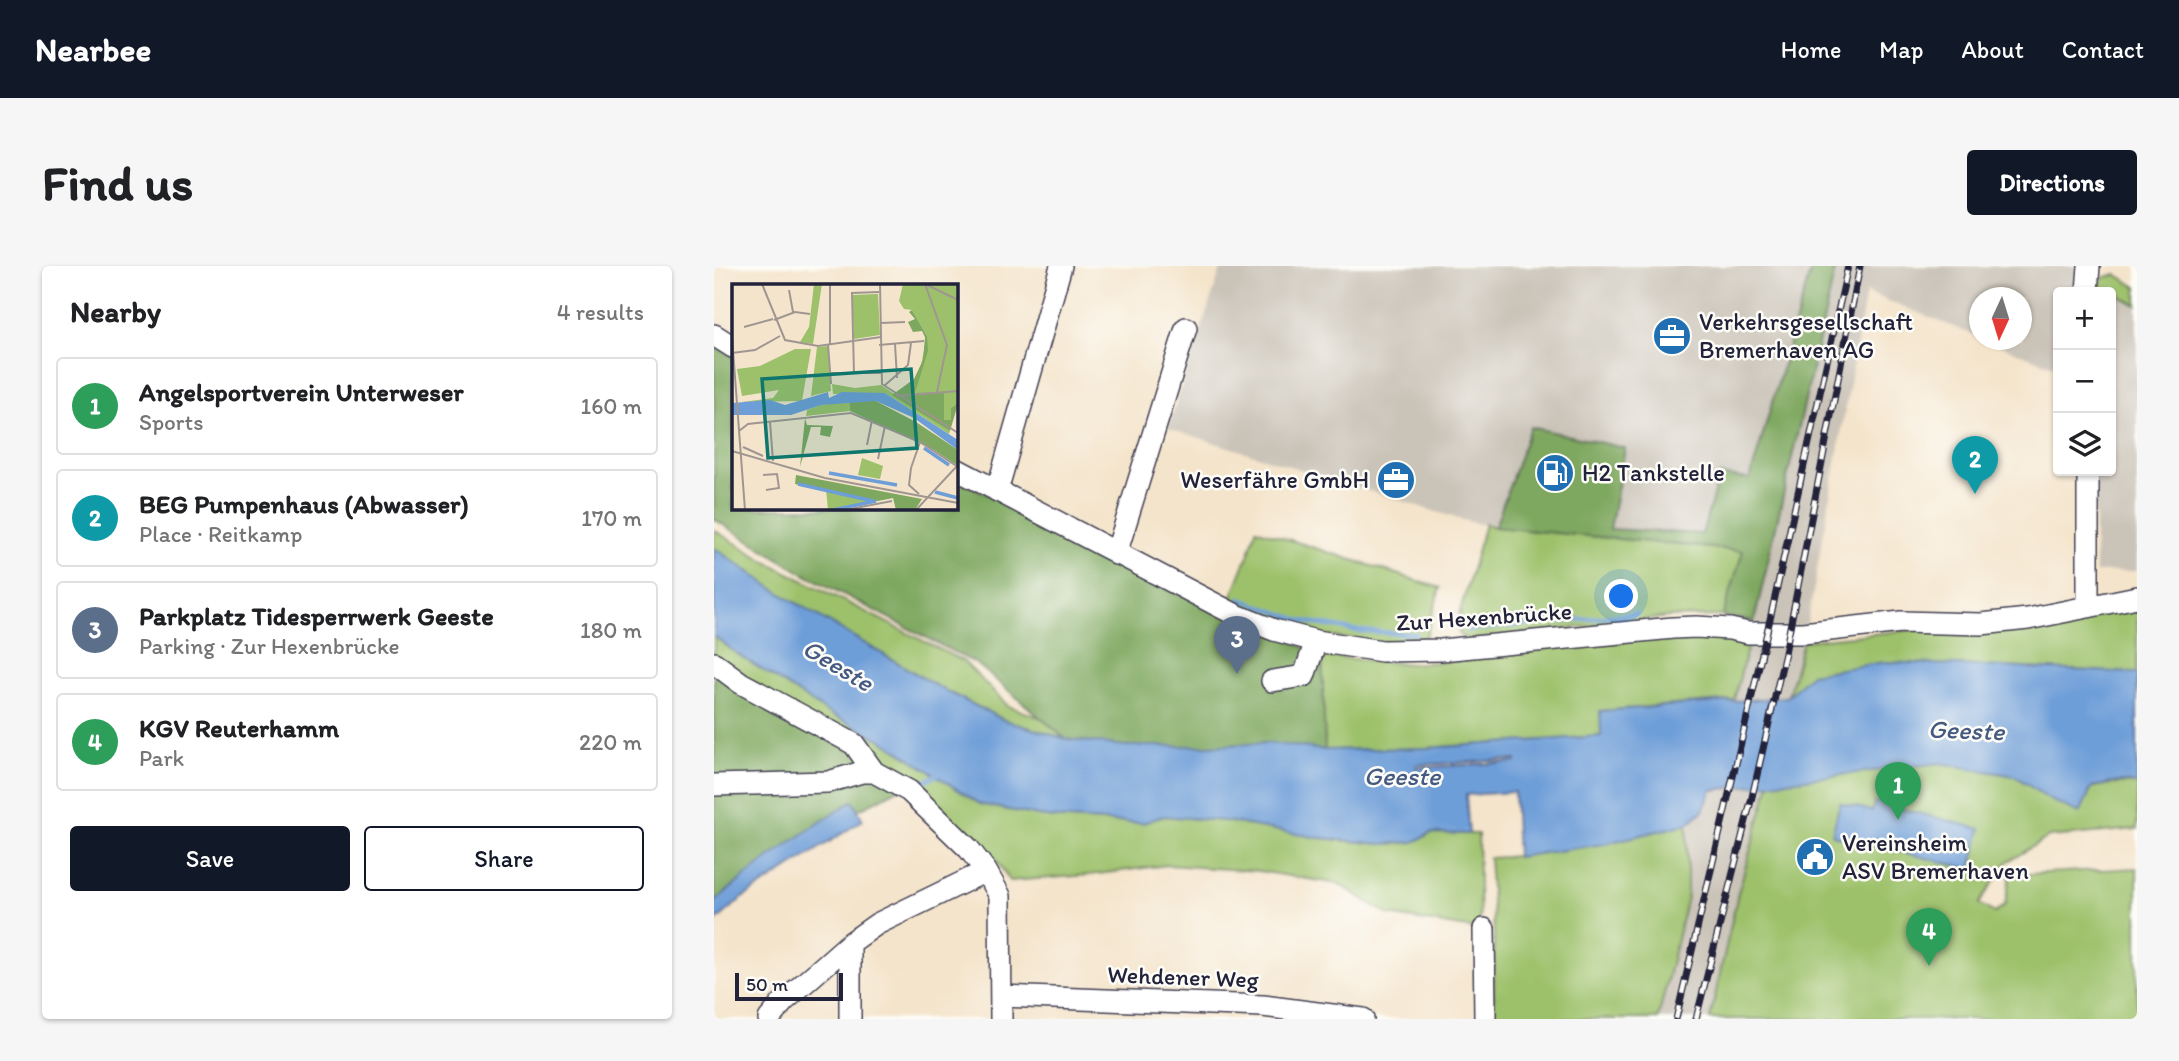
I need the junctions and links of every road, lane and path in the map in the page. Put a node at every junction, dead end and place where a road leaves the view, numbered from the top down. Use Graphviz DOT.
graph roads {
  1 [pos="1061,266"];
  2 [pos="2089,266"];
  3 [pos="2087,287"];
  4 [pos="1186,328"];
  5 [pos="714,335"];
  6 [pos="732,346"];
  7 [pos="957,470"];
  8 [pos="2088,476"];
  9 [pos="997,491"];
  10 [pos="1116,554"];
  11 [pos="2137,597"];
  12 [pos="2088,607"];
  13 [pos="1315,641"];
  14 [pos="714,663"];
  15 [pos="1272,681"];
  16 [pos="874,772"];
  17 [pos="714,785"];
  18 [pos="986,871"];
  19 [pos="1484,929"];
  20 [pos="850,943"];
  21 [pos="1001,996"];
  22 [pos="1263,1013"];
  23 [pos="769,1019"];
  24 [pos="850,1019"];
  25 [pos="1000,1019"];
  26 [pos="1363,1019"];
  27 [pos="1485,1019"];
  1 -- 9 [label="street"];
  2 -- 3 [label="street"];
  4 -- 10 [label="street"];
  5 -- 6 [label="street"];
  7 -- 9 [label="street, Zur Hexenbrücke"];
  8 -- 12 [label="street"];
  9 -- 10 [label="street, Zur Hexenbrücke"];
  10 -- 13 [label="street, Zur Hexenbrücke"];
  11 -- 12 [label="street, Zur Hexenbrücke"];
  12 -- 13 [label="street, Zur Hexenbrücke"];
  13 -- 15 [label="street"];
  14 -- 16 [label="street"];
  16 -- 17 [label="street"];
  16 -- 18 [label="street"];
  18 -- 20 [label="street"];
  18 -- 21 [label="street"];
  19 -- 27 [label="street"];
  20 -- 23 [label="street"];
  20 -- 24 [label="street"];
  21 -- 22 [label="street, Wehdener Weg"];
  21 -- 25 [label="street"];
  22 -- 26 [label="street, Wehdener Weg"];
}
